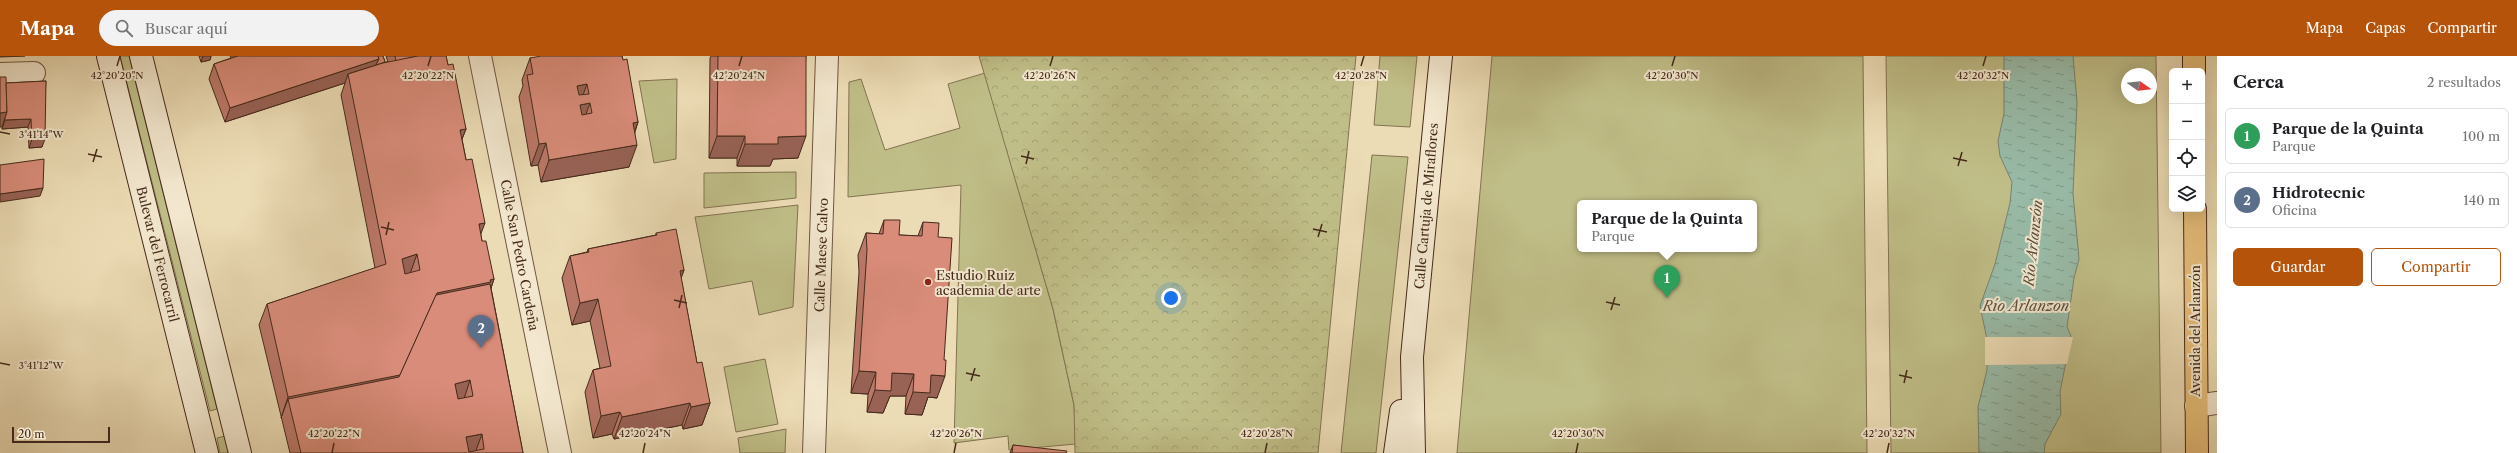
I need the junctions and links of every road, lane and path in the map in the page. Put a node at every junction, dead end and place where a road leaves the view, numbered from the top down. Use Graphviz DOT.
graph roads {
  1 [pos="108,56"];
  2 [pos="141,56"];
  3 [pos="480,56"];
  4 [pos="827,56"];
  5 [pos="1441,56"];
  6 [pos="2194,56"];
  7 [pos="2194,68"];
  8 [pos="34,73"];
  9 [pos="0,74"];
  10 [pos="2195,212"];
  11 [pos="1412,357"];
  12 [pos="2206,404"];
  13 [pos="208,453"];
  14 [pos="240,453"];
  15 [pos="560,453"];
  16 [pos="814,453"];
  17 [pos="1395,453"];
  18 [pos="1414,453"];
  19 [pos="2197,453"];
  1 -- 13 [label="street, Bulevar del Ferrocarril"];
  2 -- 14 [label="street"];
  3 -- 15 [label="street, Calle San Pedro Cardeña"];
  4 -- 16 [label="street, Calle Maese Calvo"];
  5 -- 11 [label="street, Calle Cartuja de Miraflores"];
  6 -- 7 [label="highway"];
  8 -- 9 [label="street"];
  10 -- 12 [label="highway, Avenida del Arlanzón"];
  11 -- 17 [label="street, Calle Cartuja de Miraflores"];
  11 -- 18 [label="street, Calle Cartuja de Miraflores"];
  12 -- 19 [label="highway, Avenida del Arlanzón"];
}
